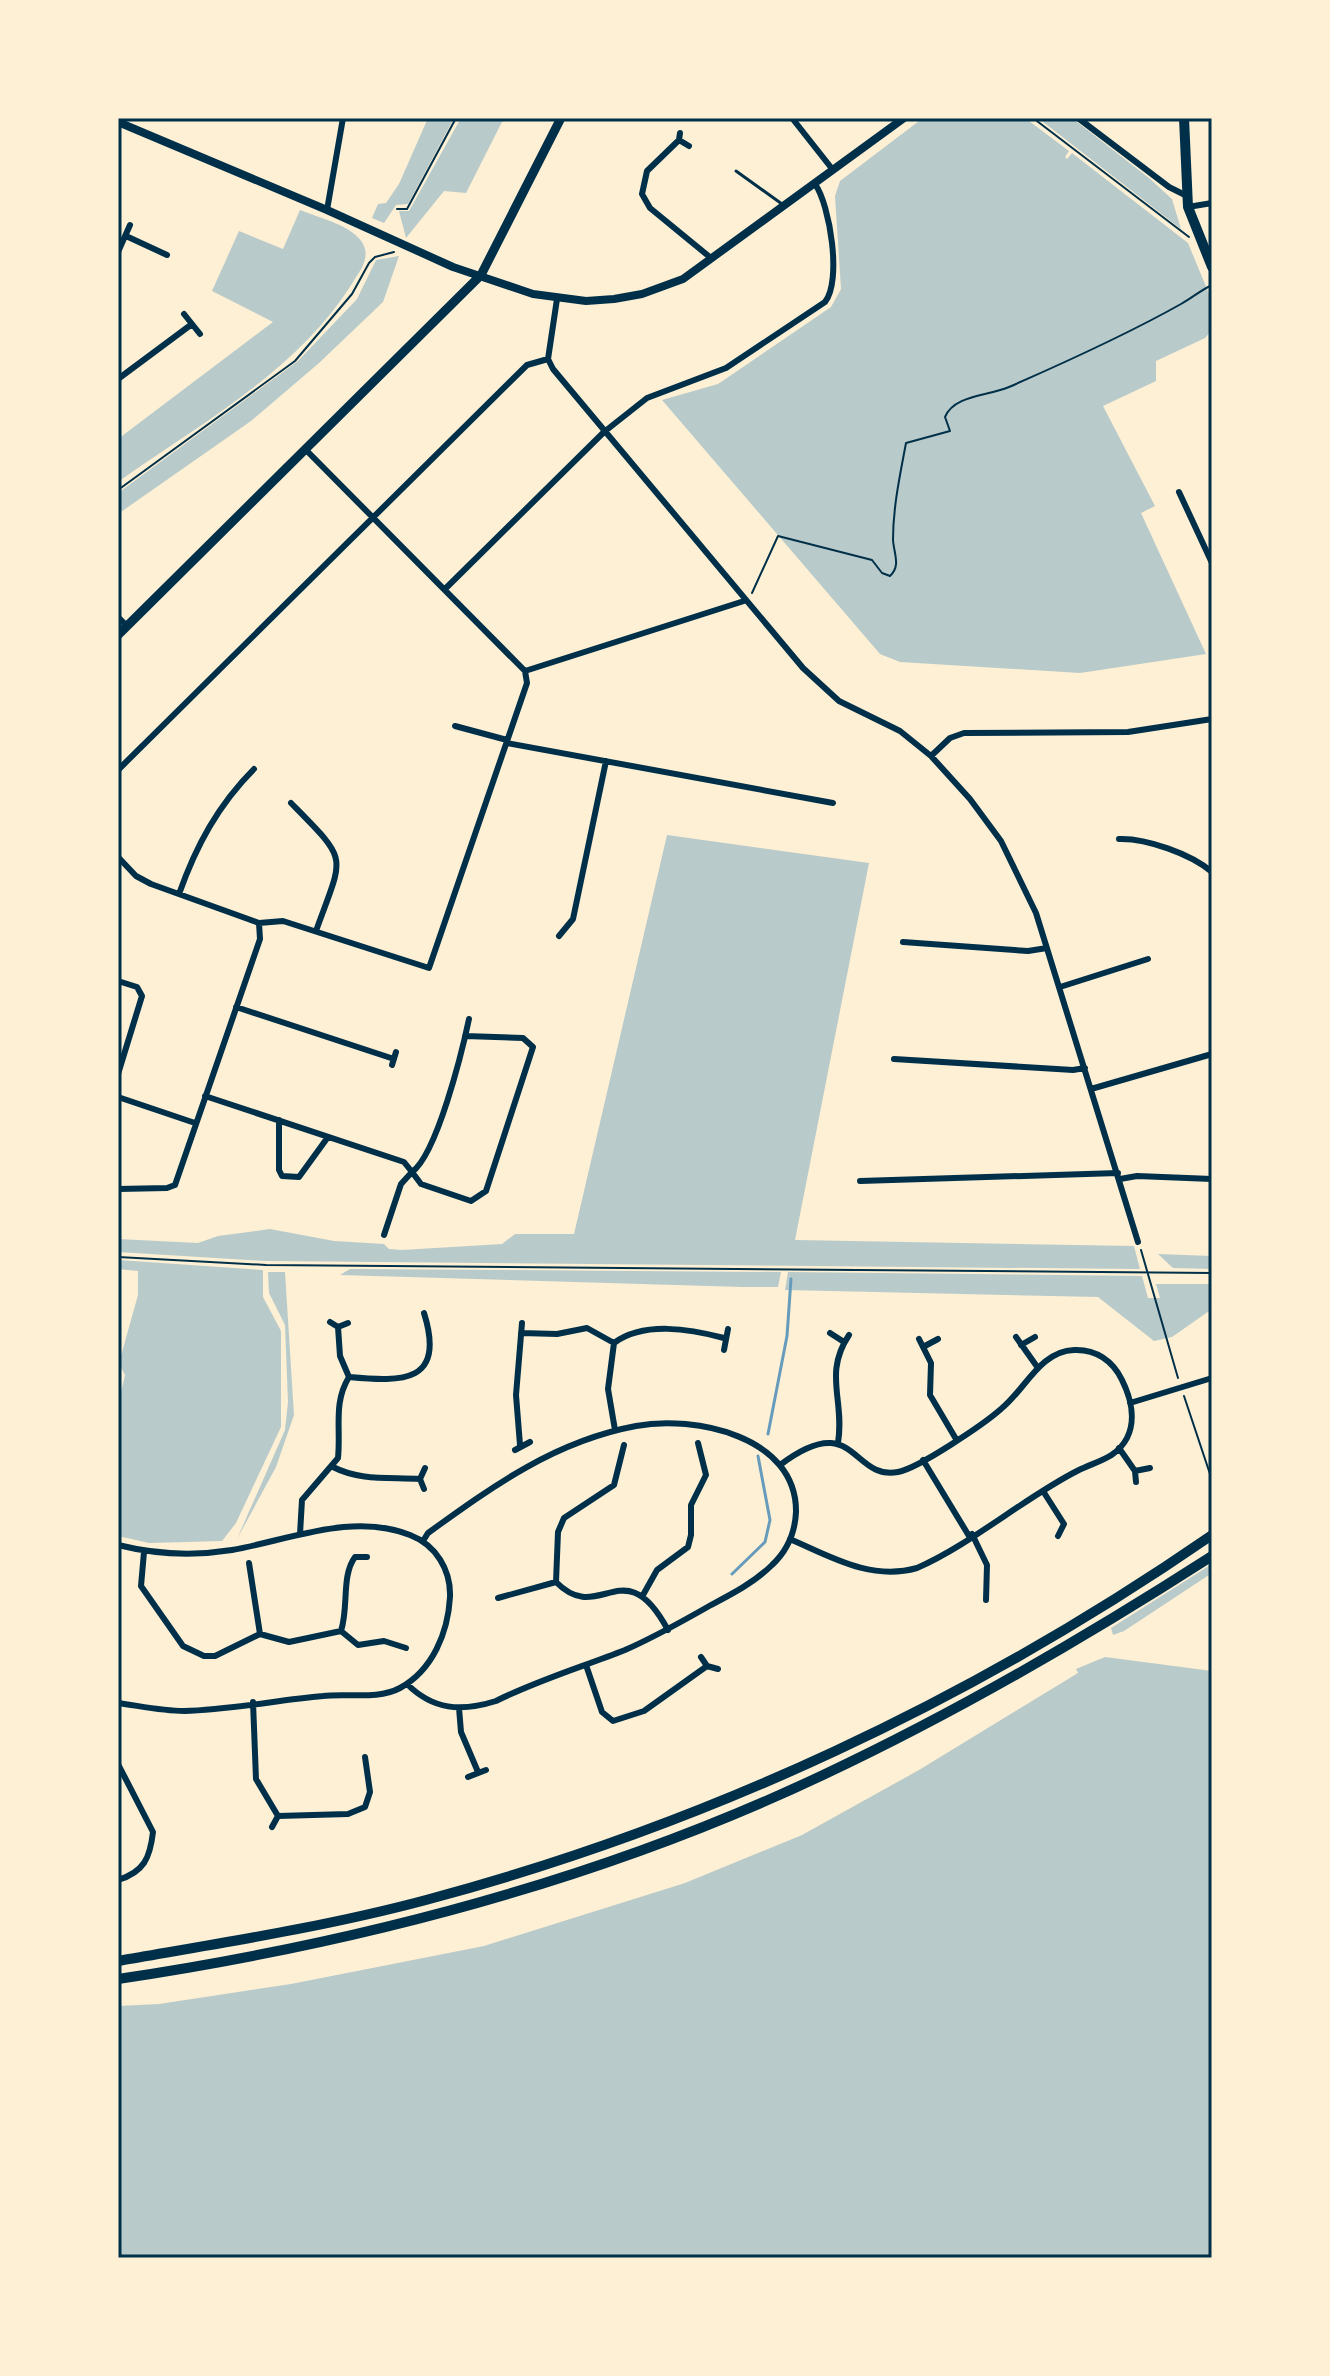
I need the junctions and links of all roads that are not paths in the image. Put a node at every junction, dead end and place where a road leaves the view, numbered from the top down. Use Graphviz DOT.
graph roads {
  1 [pos="343,118"];
  2 [pos="561,118"];
  3 [pos="792,118"];
  4 [pos="904,118"];
  5 [pos="1078,118"];
  6 [pos="1184,118"];
  7 [pos="118,122"];
  8 [pos="689,146"];
  9 [pos="833,170"];
  10 [pos="736,171"];
  11 [pos="815,184"];
  12 [pos="1188,202"];
  13 [pos="1212,203"];
  14 [pos="784,206"];
  15 [pos="327,210"];
  16 [pos="130,225"];
  17 [pos="126,236"];
  18 [pos="118,252"];
  19 [pos="167,255"];
  20 [pos="711,258"];
  21 [pos="1212,267"];
  22 [pos="481,275"];
  23 [pos="557,299"];
  24 [pos="184,314"];
  25 [pos="192,324"];
  26 [pos="200,334"];
  27 [pos="548,359"];
  28 [pos="118,379"];
  29 [pos="604,432"];
  30 [pos="306,450"];
  31 [pos="1179,492"];
  32 [pos="373,518"];
  33 [pos="1212,535"];
  34 [pos="1202,540"];
  35 [pos="1212,563"];
  36 [pos="445,589"];
  37 [pos="744,601"];
  38 [pos="118,617"];
  39 [pos="127,626"];
  40 [pos="118,635"];
  41 [pos="525,671"];
  42 [pos="1212,719"];
  43 [pos="455,726"];
  44 [pos="507,742"];
  45 [pos="931,756"];
  46 [pos="606,761"];
  47 [pos="254,769"];
  48 [pos="118,770"];
  49 [pos="291,803"];
  50 [pos="833,803"];
  51 [pos="299,812"];
  52 [pos="293,818"];
  53 [pos="1119,839"];
  54 [pos="118,857"];
  55 [pos="1212,872"];
  56 [pos="179,894"];
  57 [pos="259,923"];
  58 [pos="316,931"];
  59 [pos="559,936"];
  60 [pos="903,942"];
  61 [pos="1047,948"];
  62 [pos="1148,959"];
  63 [pos="118,981"];
  64 [pos="1060,987"];
  65 [pos="236,1007"];
  66 [pos="469,1019"];
  67 [pos="465,1036"];
  68 [pos="1212,1054"];
  69 [pos="394,1059"];
  70 [pos="894,1059"];
  71 [pos="1085,1068"];
  72 [pos="118,1074"];
  73 [pos="1091,1089"];
  74 [pos="205,1096"];
  75 [pos="118,1097"];
  76 [pos="279,1120"];
  77 [pos="195,1123"];
  78 [pos="328,1137"];
  79 [pos="412,1172"];
  80 [pos="1119,1176"];
  81 [pos="1212,1179"];
  82 [pos="860,1181"];
  83 [pos="118,1189"];
  84 [pos="384,1235"];
  85 [pos="1138,1242"];
  86 [pos="424,1313"];
  87 [pos="330,1322"];
  88 [pos="348,1323"];
  89 [pos="437,1323"];
  90 [pos="522,1323"];
  91 [pos="428,1326"];
  92 [pos="338,1327"];
  93 [pos="728,1329"];
  94 [pos="521,1333"];
  95 [pos="830,1333"];
  96 [pos="849,1335"];
  97 [pos="1016,1337"];
  98 [pos="1035,1337"];
  99 [pos="724,1338"];
  100 [pos="919,1339"];
  101 [pos="938,1339"];
  102 [pos="844,1342"];
  103 [pos="614,1343"];
  104 [pos="1021,1345"];
  105 [pos="923,1347"];
  106 [pos="724,1350"];
  107 [pos="1038,1368"];
  108 [pos="418,1372"];
  109 [pos="349,1377"];
  110 [pos="1212,1378"];
  111 [pos="424,1380"];
  112 [pos="1130,1403"];
  113 [pos="615,1430"];
  114 [pos="956,1439"];
  115 [pos="530,1442"];
  116 [pos="838,1443"];
  117 [pos="624,1445"];
  118 [pos="711,1446"];
  119 [pos="1119,1448"];
  120 [pos="612,1458"];
  121 [pos="622,1460"];
  122 [pos="923,1460"];
  123 [pos="780,1465"];
  124 [pos="333,1467"];
  125 [pos="425,1468"];
  126 [pos="1150,1468"];
  127 [pos="1135,1471"];
  128 [pos="420,1479"];
  129 [pos="1136,1482"];
  130 [pos="424,1489"];
  131 [pos="1043,1491"];
  132 [pos="1064,1524"];
  133 [pos="1076,1525"];
  134 [pos="300,1534"];
  135 [pos="971,1535"];
  136 [pos="1212,1535"];
  137 [pos="1058,1536"];
  138 [pos="790,1539"];
  139 [pos="423,1541"];
  140 [pos="118,1545"];
  141 [pos="144,1552"];
  142 [pos="1212,1556"];
  143 [pos="367,1557"];
  144 [pos="249,1563"];
  145 [pos="251,1577"];
  146 [pos="241,1578"];
  147 [pos="508,1582"];
  148 [pos="556,1582"];
  149 [pos="987,1584"];
  150 [pos="996,1585"];
  151 [pos="512,1593"];
  152 [pos="643,1595"];
  153 [pos="498,1598"];
  154 [pos="986,1600"];
  155 [pos="668,1630"];
  156 [pos="341,1631"];
  157 [pos="260,1634"];
  158 [pos="406,1648"];
  159 [pos="701,1657"];
  160 [pos="586,1665"];
  161 [pos="707,1666"];
  162 [pos="718,1669"];
  163 [pos="407,1684"];
  164 [pos="253,1702"];
  165 [pos="118,1703"];
  166 [pos="459,1708"];
  167 [pos="365,1757"];
  168 [pos="118,1764"];
  169 [pos="367,1775"];
  170 [pos="356,1776"];
  171 [pos="468,1777"];
  172 [pos="278,1816"];
  173 [pos="272,1827"];
  174 [pos="118,1880"];
  175 [pos="118,1961"];
  176 [pos="118,1979"];
  1 -- 15 [label="street"];
  2 -- 22 [label="main road"];
  3 -- 9 [label="street"];
  4 -- 9 [label="street"];
  5 -- 12 [label="street"];
  6 -- 12 [label="main road"];
  7 -- 15 [label="street"];
  8 -- 20 [label="street"];
  9 -- 11 [label="street"];
  10 -- 14 [label="lane"];
  11 -- 14 [label="street"];
  11 -- 29 [label="street"];
  12 -- 13 [label="street"];
  12 -- 21 [label="main road"];
  14 -- 20 [label="street"];
  15 -- 22 [label="street"];
  16 -- 17 [label="street"];
  17 -- 18 [label="street"];
  17 -- 19 [label="street"];
  20 -- 23 [label="street"];
  22 -- 23 [label="street"];
  22 -- 30 [label="main road"];
  23 -- 27 [label="street"];
  24 -- 25 [label="street"];
  25 -- 26 [label="street"];
  25 -- 28 [label="street"];
  27 -- 29 [label="street"];
  27 -- 32 [label="street"];
  29 -- 36 [label="street"];
  29 -- 37 [label="street"];
  30 -- 32 [label="street"];
  30 -- 39 [label="main road"];
  31 -- 34 [label="street"];
  32 -- 36 [label="street"];
  32 -- 48 [label="street"];
  33 -- 34 [label="street"];
  34 -- 35 [label="street"];
  36 -- 41 [label="street"];
  37 -- 41 [label="street"];
  37 -- 45 [label="street"];
  38 -- 39 [label="street"];
  39 -- 40 [label="main road"];
  41 -- 44 [label="street"];
  42 -- 45 [label="street"];
  43 -- 44 [label="street"];
  44 -- 46 [label="street"];
  44 -- 58 [label="street"];
  45 -- 61 [label="street"];
  46 -- 50 [label="street"];
  46 -- 59 [label="street"];
  47 -- 56 [label="street"];
  49 -- 51 [label="street"];
  51 -- 52 [label="street"];
  51 -- 58 [label="street"];
  53 -- 55 [label="street"];
  54 -- 56 [label="street"];
  56 -- 57 [label="street"];
  57 -- 58 [label="street"];
  57 -- 65 [label="street"];
  60 -- 61 [label="street"];
  61 -- 64 [label="street"];
  62 -- 64 [label="street"];
  63 -- 72 [label="street"];
  64 -- 71 [label="street"];
  65 -- 69 [label="street"];
  65 -- 74 [label="street"];
  66 -- 67 [label="street"];
  67 -- 79 [label="street"];
  67 -- 79 [label="street"];
  68 -- 73 [label="street"];
  70 -- 71 [label="street"];
  71 -- 73 [label="street"];
  73 -- 80 [label="street"];
  74 -- 76 [label="street"];
  74 -- 77 [label="street"];
  75 -- 77 [label="street"];
  76 -- 78 [label="street"];
  76 -- 78 [label="street"];
  77 -- 83 [label="street"];
  78 -- 79 [label="street"];
  79 -- 84 [label="street"];
  80 -- 81 [label="street"];
  80 -- 82 [label="street"];
  80 -- 85 [label="street"];
  86 -- 91 [label="street"];
  87 -- 92 [label="street"];
  88 -- 92 [label="street"];
  89 -- 91 [label="street"];
  90 -- 94 [label="street"];
  91 -- 108 [label="street"];
  92 -- 109 [label="street"];
  93 -- 99 [label="street"];
  94 -- 103 [label="street"];
  94 -- 115 [label="street"];
  95 -- 102 [label="street"];
  96 -- 102 [label="street"];
  97 -- 104 [label="street"];
  98 -- 104 [label="street"];
  99 -- 103 [label="street"];
  99 -- 106 [label="street"];
  100 -- 105 [label="street"];
  101 -- 105 [label="street"];
  102 -- 116 [label="street"];
  103 -- 113 [label="street"];
  104 -- 107 [label="street"];
  105 -- 114 [label="street"];
  107 -- 112 [label="street"];
  107 -- 114 [label="street"];
  108 -- 109 [label="street"];
  108 -- 111 [label="street"];
  109 -- 124 [label="street"];
  110 -- 112 [label="street"];
  112 -- 119 [label="street"];
  113 -- 123 [label="street"];
  113 -- 139 [label="street"];
  114 -- 122 [label="street"];
  116 -- 122 [label="street"];
  116 -- 123 [label="street"];
  117 -- 121 [label="street"];
  118 -- 152 [label="street"];
  119 -- 127 [label="street"];
  119 -- 131 [label="street"];
  120 -- 121 [label="street"];
  121 -- 148 [label="street"];
  122 -- 135 [label="street"];
  123 -- 138 [label="street"];
  124 -- 128 [label="street"];
  124 -- 134 [label="street"];
  125 -- 128 [label="street"];
  126 -- 127 [label="street"];
  127 -- 129 [label="street"];
  128 -- 130 [label="street"];
  131 -- 132 [label="street"];
  131 -- 135 [label="street"];
  132 -- 133 [label="street"];
  132 -- 137 [label="street"];
  134 -- 139 [label="street"];
  134 -- 141 [label="street"];
  135 -- 138 [label="street"];
  135 -- 149 [label="street"];
  136 -- 175 [label="main road"];
  138 -- 155 [label="street"];
  139 -- 163 [label="street"];
  140 -- 141 [label="street"];
  141 -- 157 [label="street"];
  142 -- 176 [label="main road"];
  143 -- 156 [label="street"];
  144 -- 145 [label="street"];
  145 -- 146 [label="street"];
  145 -- 157 [label="street"];
  147 -- 151 [label="street"];
  148 -- 151 [label="street"];
  148 -- 152 [label="street"];
  149 -- 150 [label="street"];
  149 -- 154 [label="street"];
  151 -- 153 [label="street"];
  152 -- 155 [label="street"];
  155 -- 160 [label="street"];
  156 -- 157 [label="street"];
  156 -- 158 [label="street"];
  159 -- 161 [label="street"];
  160 -- 161 [label="street"];
  160 -- 166 [label="street"];
  161 -- 162 [label="street"];
  163 -- 164 [label="street"];
  163 -- 166 [label="street"];
  164 -- 165 [label="street"];
  164 -- 172 [label="street"];
  166 -- 171 [label="street"];
  167 -- 169 [label="street"];
  168 -- 174 [label="street"];
  169 -- 170 [label="street"];
  169 -- 172 [label="street"];
  172 -- 173 [label="street"];
}
